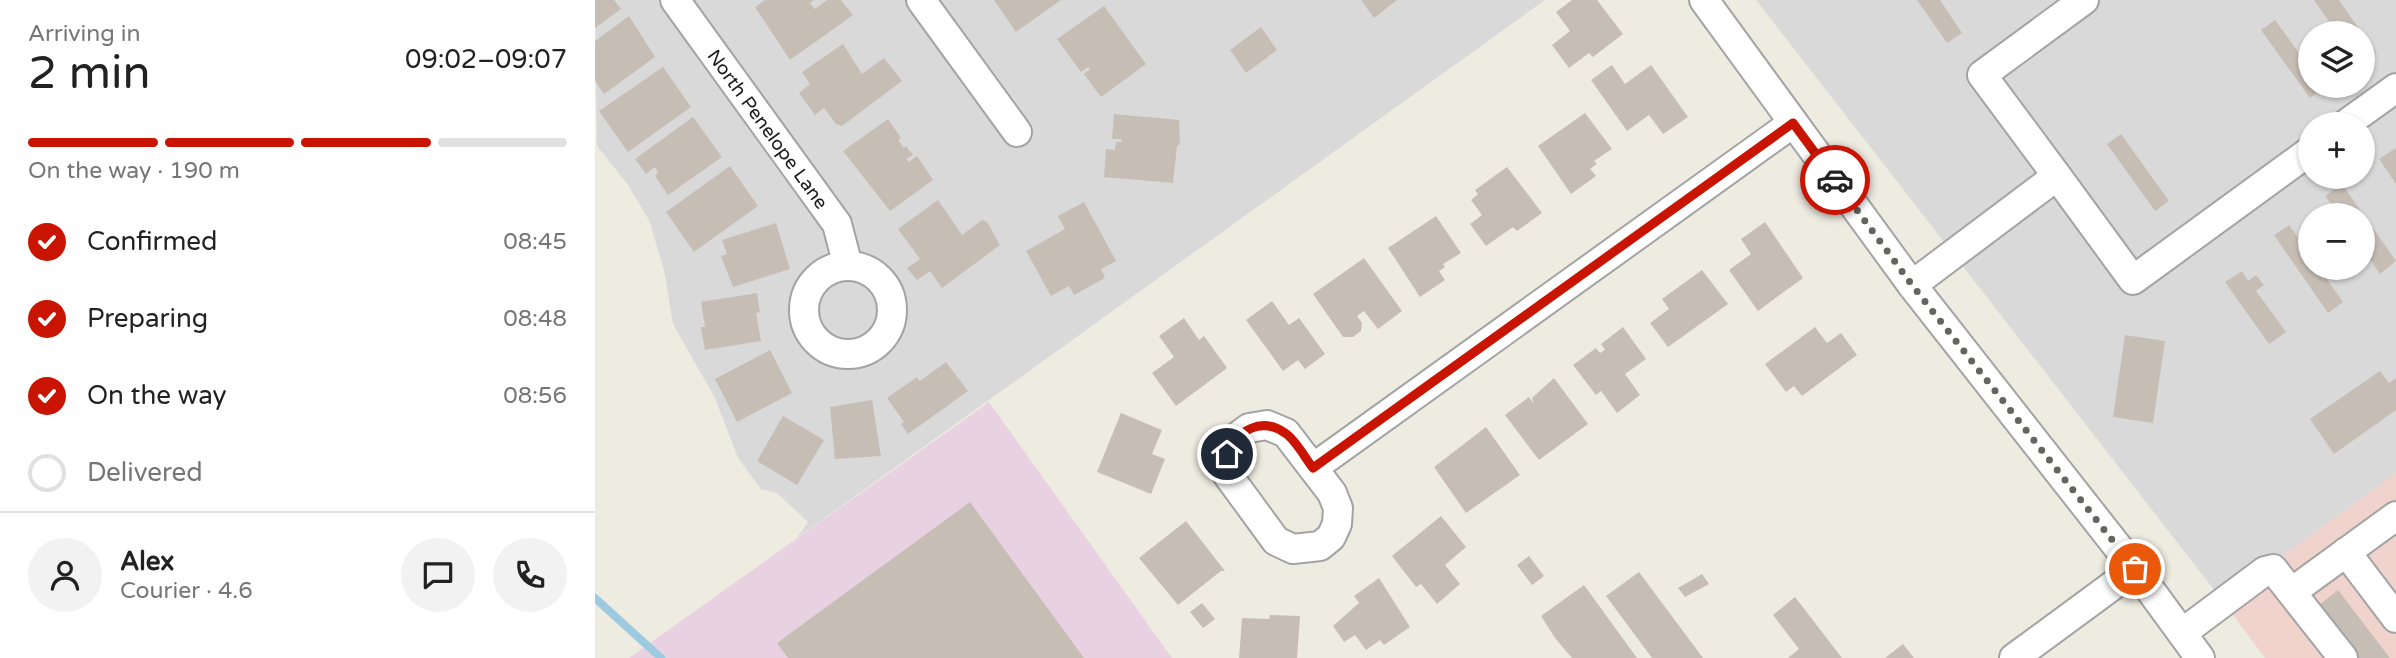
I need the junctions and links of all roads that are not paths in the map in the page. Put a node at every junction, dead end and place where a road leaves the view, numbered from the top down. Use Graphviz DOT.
graph roads {
  1 [pos="675,0"];
  2 [pos="921,0"];
  3 [pos="1704,0"];
  4 [pos="2084,0"];
  5 [pos="2396,88"];
  6 [pos="2363,112"];
  7 [pos="1793,123"];
  8 [pos="1017,132"];
  9 [pos="2298,160"];
  10 [pos="2057,176"];
  11 [pos="848,266"];
  12 [pos="1912,285"];
  13 [pos="1313,468"];
  14 [pos="2396,516"];
  15 [pos="2346,552"];
  16 [pos="2135,569"];
  17 [pos="2293,591"];
  18 [pos="2396,618"];
  19 [pos="2182,633"];
  20 [pos="2014,658"];
  21 [pos="2200,658"];
  22 [pos="2343,658"];
  1 -- 11 [label="street, North Penelope Lane"];
  2 -- 8 [label="street"];
  3 -- 7 [label="street"];
  4 -- 10 [label="street"];
  5 -- 6 [label="street"];
  7 -- 12 [label="street"];
  7 -- 13 [label="street"];
  9 -- 10 [label="street"];
  10 -- 12 [label="street"];
  12 -- 16 [label="street"];
  13 -- 13 [label="street"];
  14 -- 15 [label="street"];
  15 -- 17 [label="street"];
  15 -- 18 [label="street"];
  16 -- 19 [label="street"];
  16 -- 20 [label="street"];
  17 -- 19 [label="street"];
  17 -- 22 [label="street"];
  19 -- 21 [label="street"];
}
